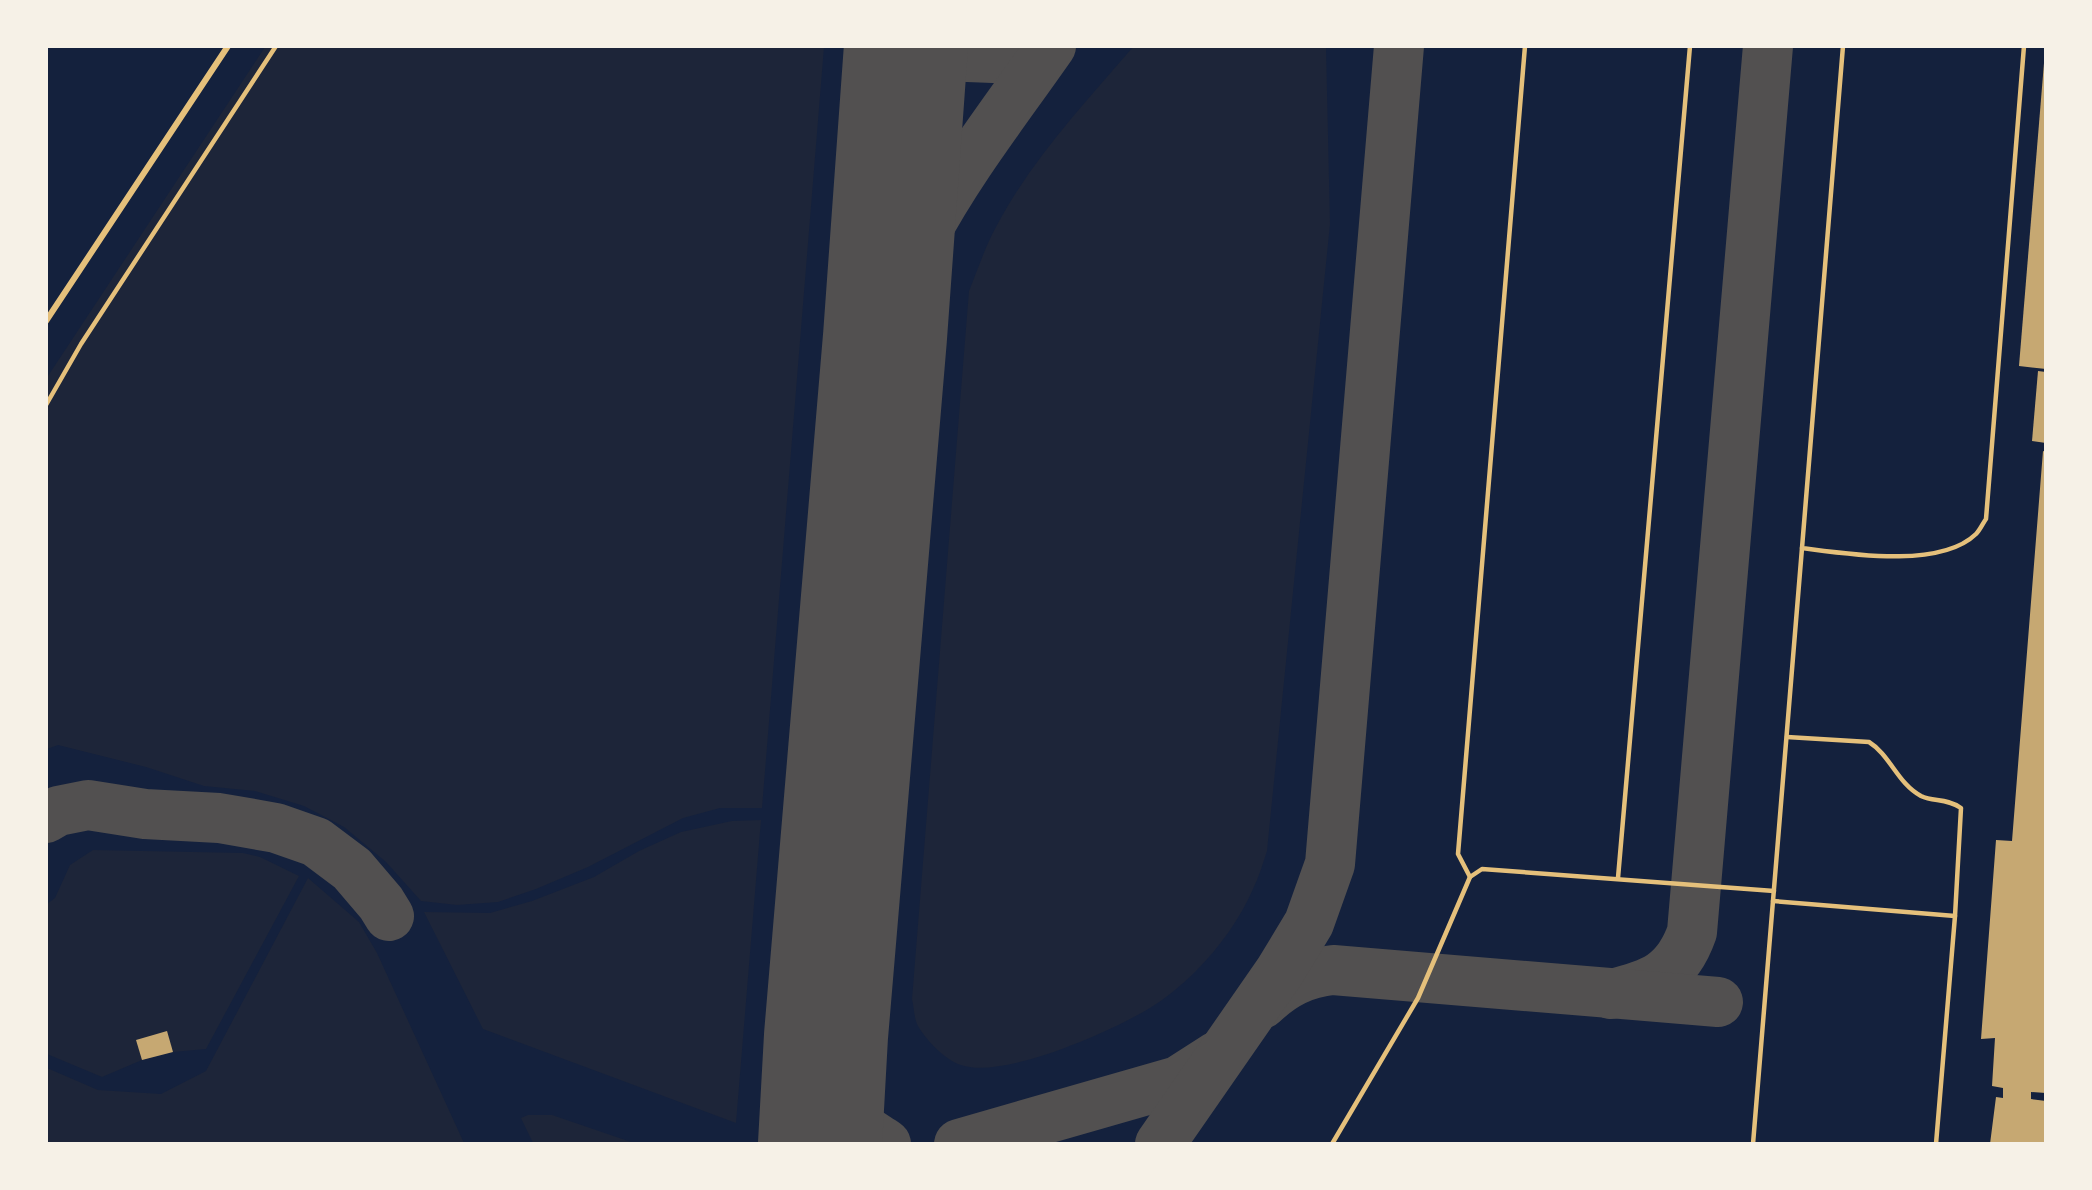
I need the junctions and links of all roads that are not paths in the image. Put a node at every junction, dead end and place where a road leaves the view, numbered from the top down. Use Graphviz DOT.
graph roads {
  1 [pos="228,46"];
  2 [pos="276,46"];
  3 [pos="1525,46"];
  4 [pos="1690,46"];
  5 [pos="1844,46"];
  6 [pos="2024,46"];
  7 [pos="46,321"];
  8 [pos="46,405"];
  9 [pos="1802,548"];
  10 [pos="1787,737"];
  11 [pos="1470,877"];
  12 [pos="1618,878"];
  13 [pos="1774,891"];
  14 [pos="1773,901"];
  15 [pos="1955,916"];
  16 [pos="1332,1143"];
  17 [pos="1753,1143"];
  18 [pos="1936,1143"];
  1 -- 7 [label="street"];
  2 -- 8 [label="lane"];
  3 -- 11 [label="lane"];
  4 -- 12 [label="lane"];
  5 -- 9 [label="lane"];
  6 -- 9 [label="lane"];
  9 -- 10 [label="lane"];
  10 -- 13 [label="lane"];
  10 -- 15 [label="lane"];
  11 -- 12 [label="lane"];
  11 -- 16 [label="lane"];
  12 -- 13 [label="lane"];
  13 -- 14 [label="lane"];
  14 -- 15 [label="lane"];
  14 -- 17 [label="lane"];
  15 -- 18 [label="lane"];
}
